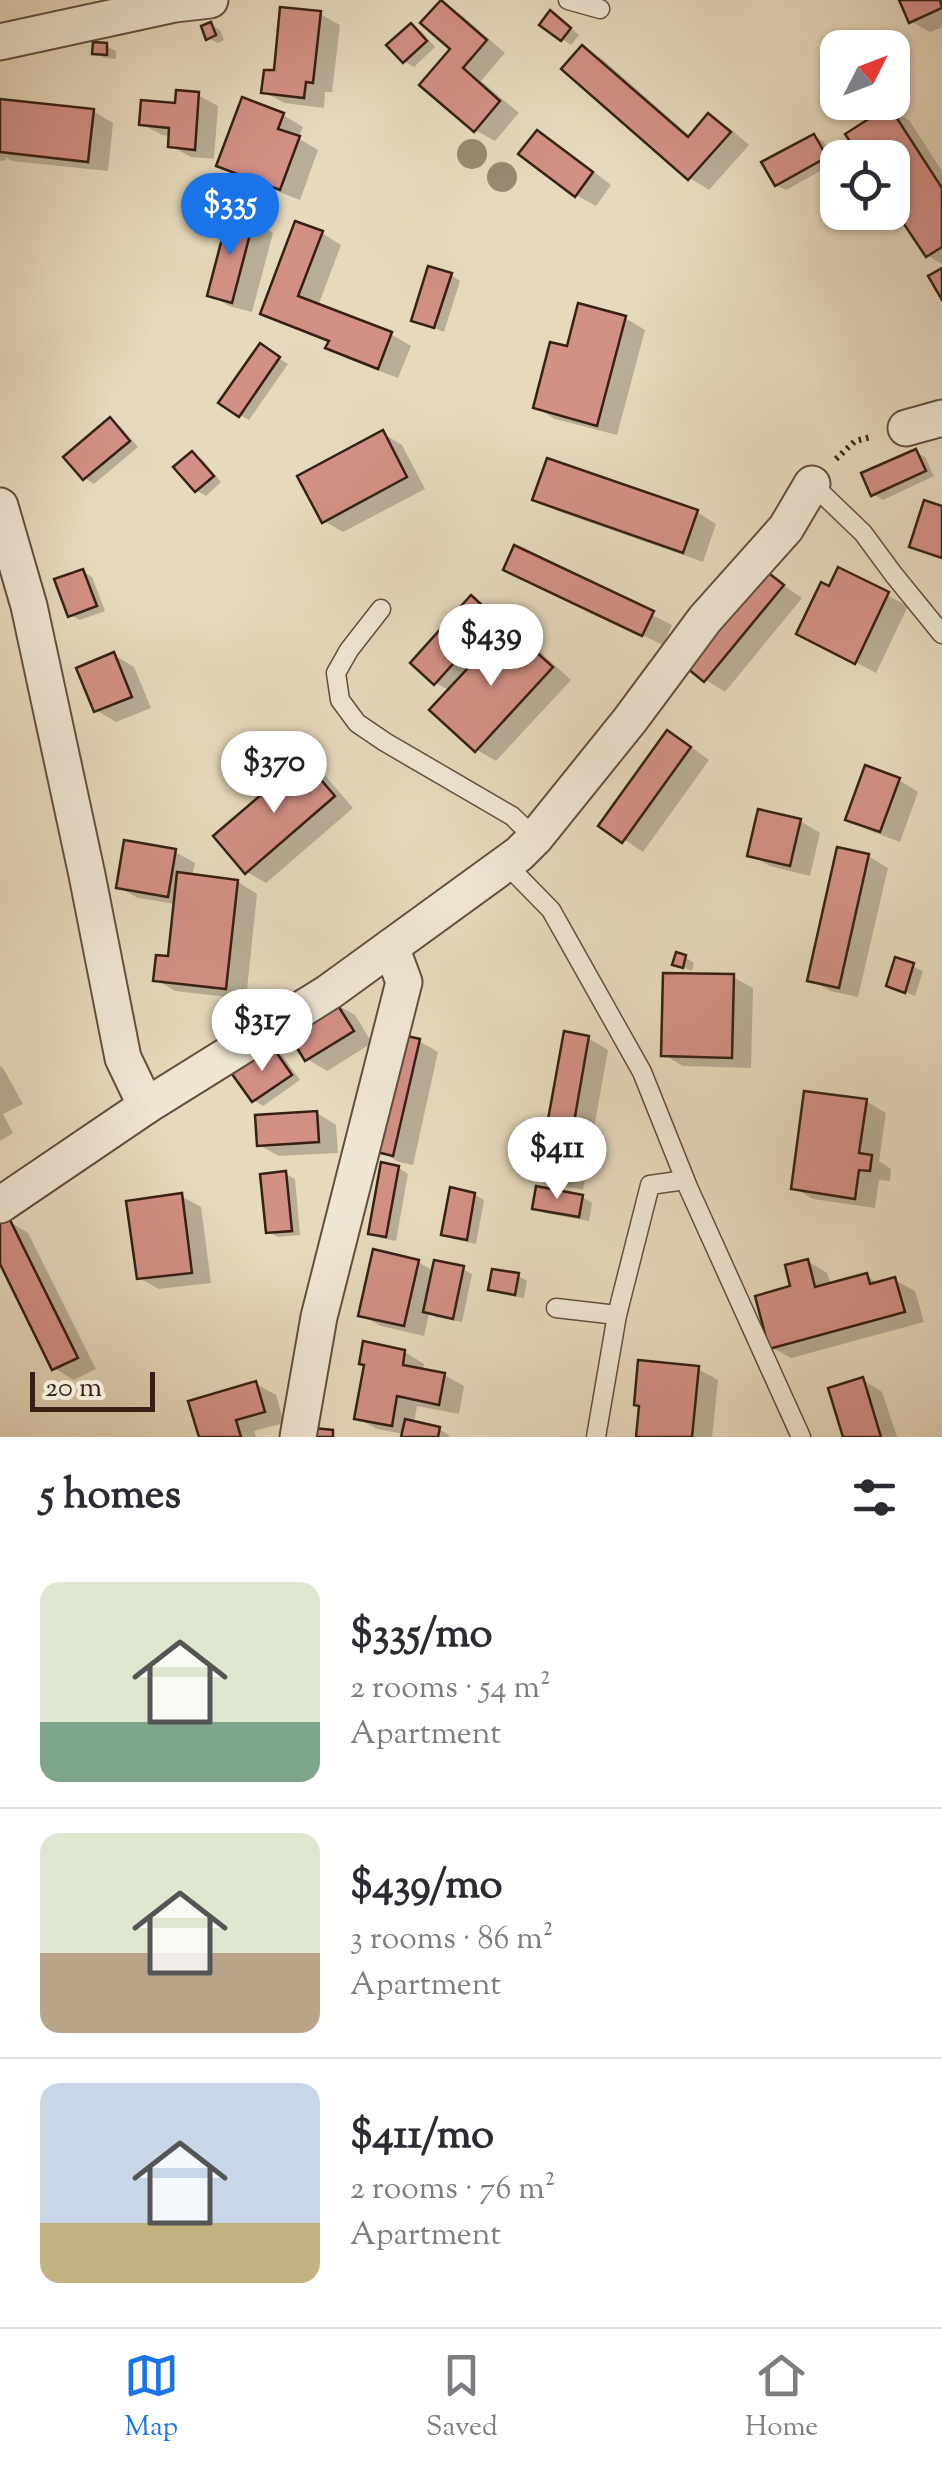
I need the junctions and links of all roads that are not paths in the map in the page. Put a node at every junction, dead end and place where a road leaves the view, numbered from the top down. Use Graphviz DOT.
graph roads {
  1 [pos="210,0"];
  2 [pos="568,0"];
  3 [pos="600,9"];
  4 [pos="0,42"];
  5 [pos="942,418"];
  6 [pos="906,428"];
  7 [pos="812,484"];
  8 [pos="0,506"];
  9 [pos="380,609"];
  10 [pos="942,634"];
  11 [pos="535,838"];
  12 [pos="506,864"];
  13 [pos="391,947"];
  14 [pos="146,1106"];
  15 [pos="685,1180"];
  16 [pos="0,1205"];
  17 [pos="556,1308"];
  18 [pos="616,1315"];
  19 [pos="298,1437"];
  20 [pos="596,1437"];
  21 [pos="801,1437"];
  1 -- 4 [label="street"];
  2 -- 3 [label="lane"];
  5 -- 6 [label="street"];
  7 -- 10 [label="lane"];
  7 -- 11 [label="street"];
  8 -- 14 [label="street"];
  9 -- 11 [label="lane"];
  11 -- 12 [label="street"];
  12 -- 13 [label="street"];
  12 -- 15 [label="lane"];
  13 -- 14 [label="street"];
  13 -- 19 [label="street"];
  14 -- 16 [label="street"];
  15 -- 18 [label="lane"];
  15 -- 21 [label="lane"];
  17 -- 18 [label="lane"];
  18 -- 20 [label="lane"];
}
